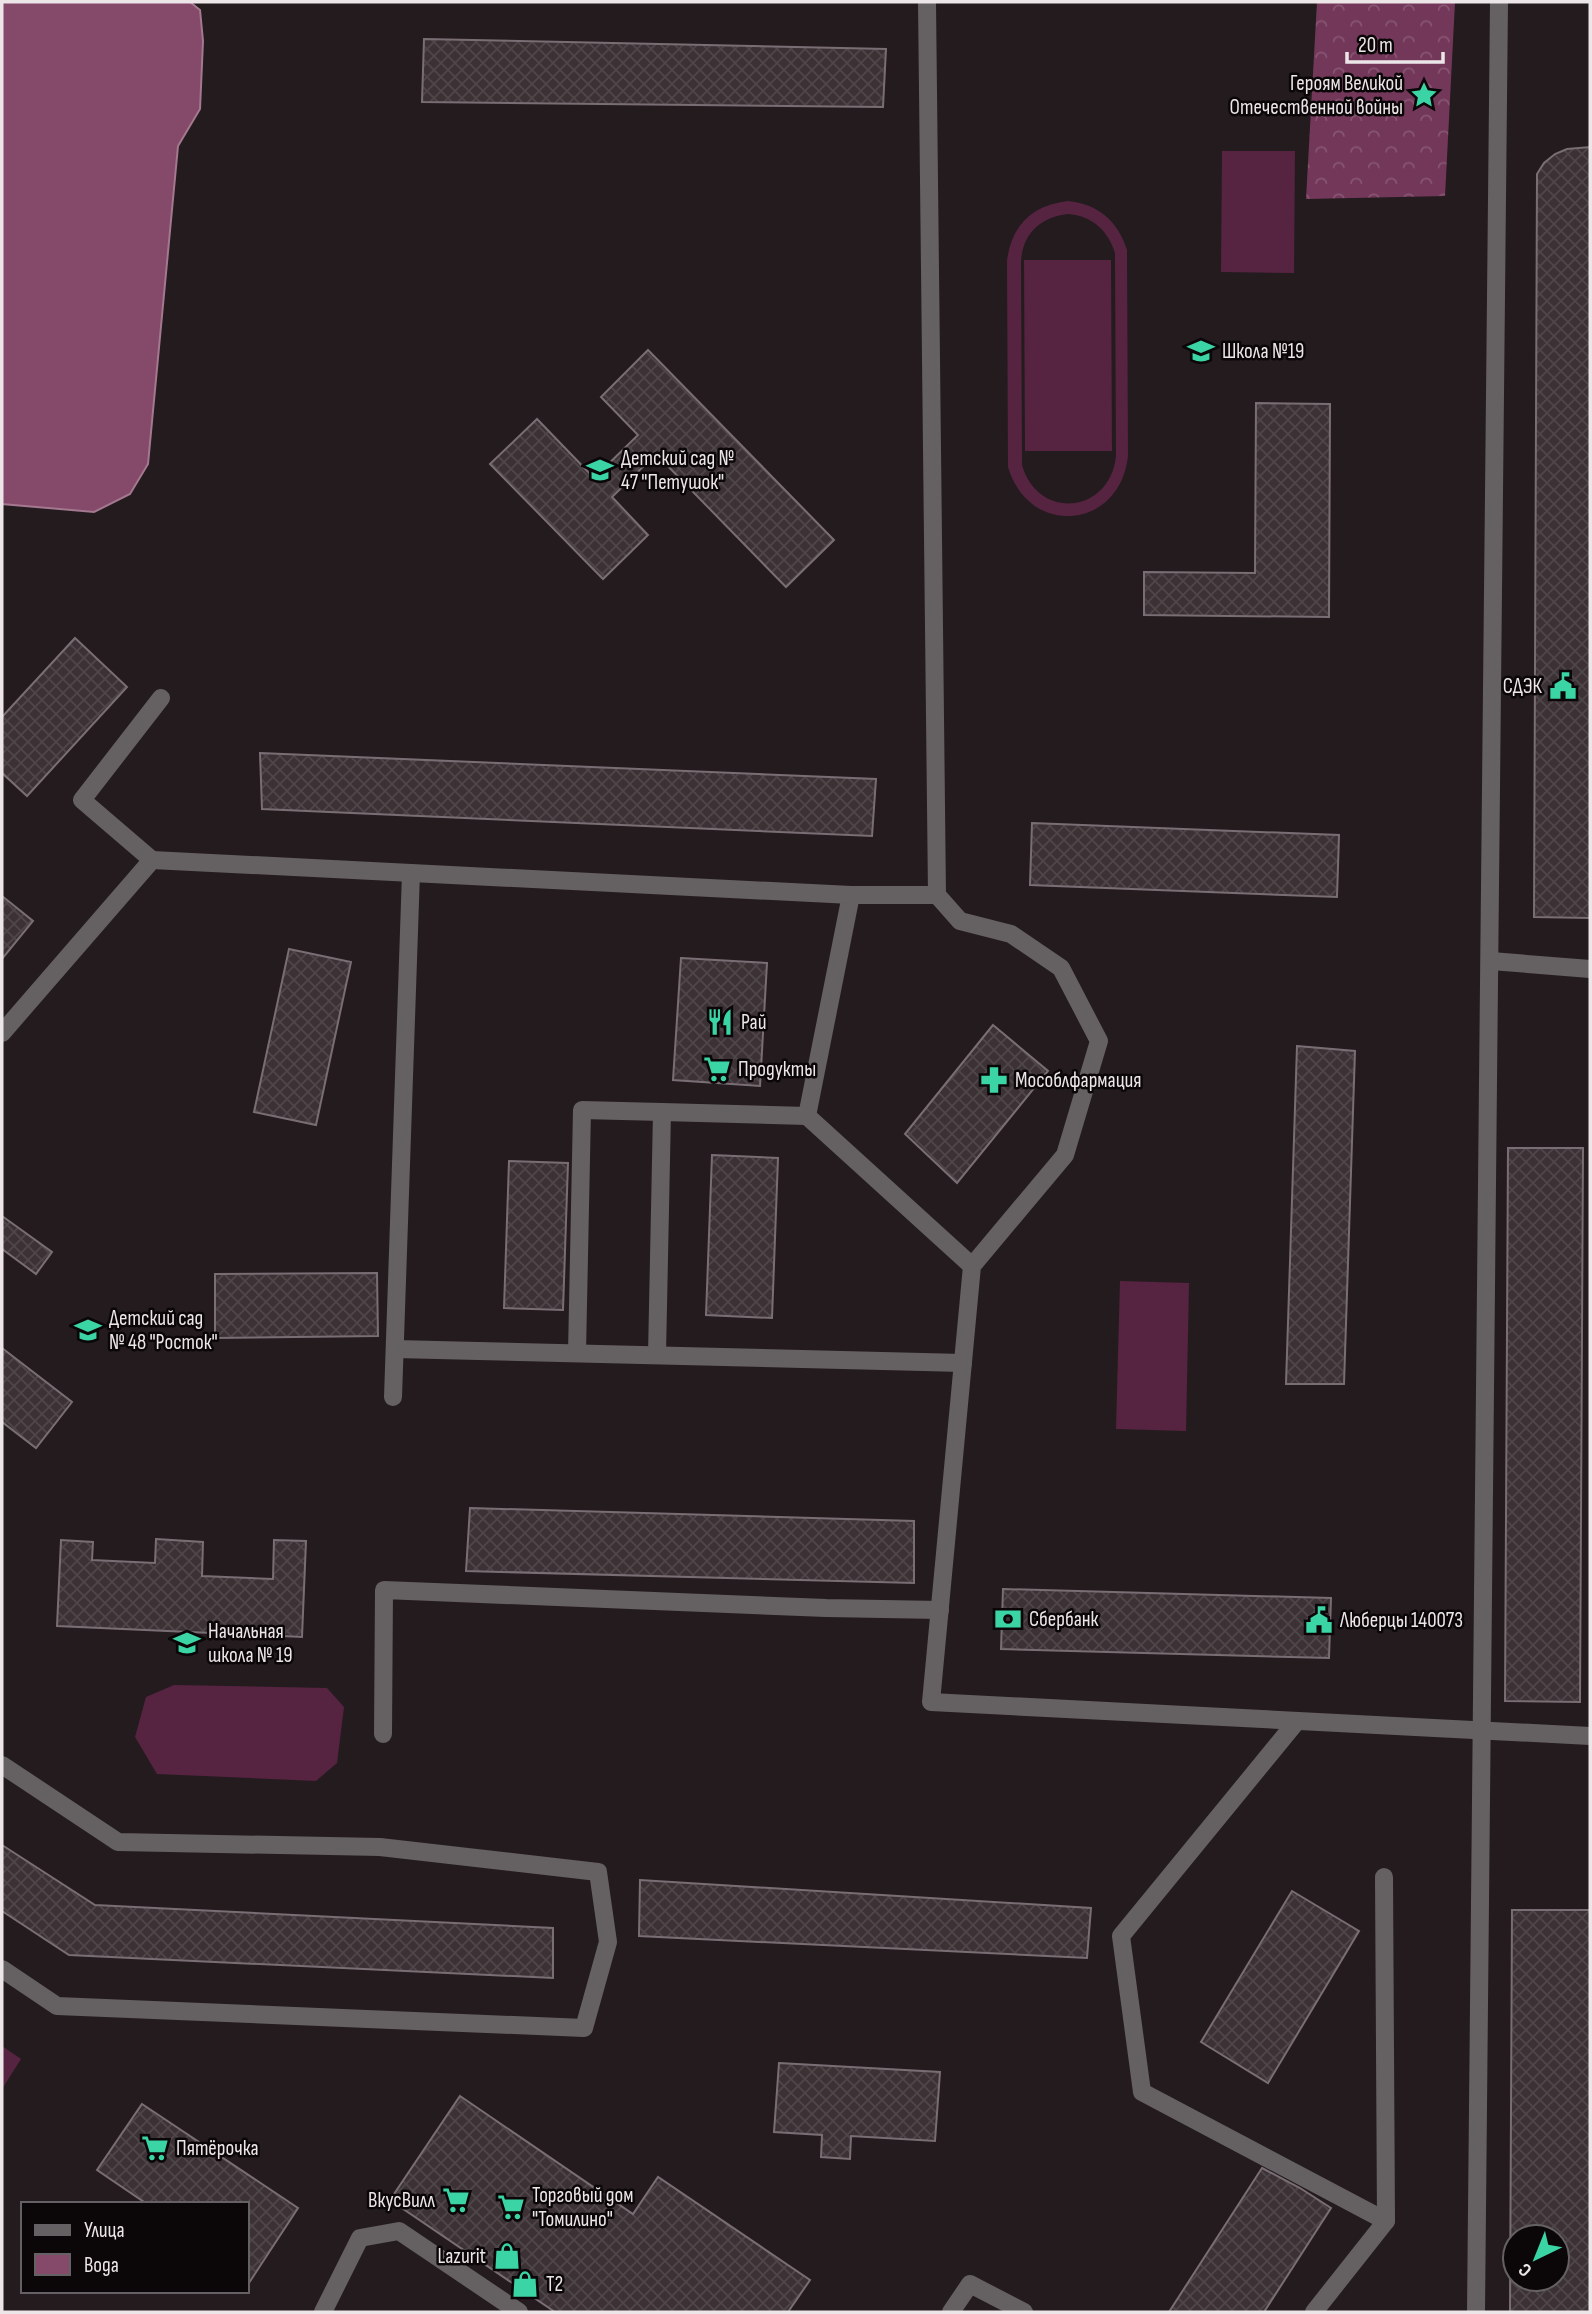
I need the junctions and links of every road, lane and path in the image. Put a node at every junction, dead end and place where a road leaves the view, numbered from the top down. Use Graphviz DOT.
graph roads {
  1 [pos="927,2"];
  2 [pos="1499,2"];
  3 [pos="161,698"];
  4 [pos="152,860"];
  5 [pos="411,873"];
  6 [pos="851,895"];
  7 [pos="937,895"];
  8 [pos="1490,961"];
  9 [pos="1590,969"];
  10 [pos="2,1033"];
  11 [pos="662,1112"];
  12 [pos="807,1116"];
  13 [pos="972,1266"];
  14 [pos="394,1349"];
  15 [pos="577,1353"];
  16 [pos="657,1355"];
  17 [pos="963,1363"];
  18 [pos="393,1397"];
  19 [pos="940,1610"];
  20 [pos="1297,1721"];
  21 [pos="1480,1730"];
  22 [pos="383,1734"];
  23 [pos="1590,1736"];
  24 [pos="2,1765"];
  25 [pos="1384,1877"];
  26 [pos="2,1969"];
  27 [pos="1386,2221"];
  28 [pos="324,2312"];
  29 [pos="519,2312"];
  30 [pos="951,2312"];
  31 [pos="1024,2312"];
  32 [pos="1314,2312"];
  33 [pos="1476,2312"];
  1 -- 7 [label="lane"];
  2 -- 8 [label="lane"];
  3 -- 4 [label="lane"];
  4 -- 5 [label="lane"];
  4 -- 10 [label="lane"];
  5 -- 6 [label="lane"];
  5 -- 14 [label="lane"];
  6 -- 7 [label="lane"];
  6 -- 12 [label="lane"];
  7 -- 13 [label="lane"];
  8 -- 9 [label="lane"];
  8 -- 21 [label="lane"];
  11 -- 12 [label="lane"];
  11 -- 15 [label="lane"];
  11 -- 16 [label="lane"];
  12 -- 13 [label="lane"];
  13 -- 17 [label="lane"];
  14 -- 15 [label="lane"];
  14 -- 18 [label="lane"];
  15 -- 16 [label="lane"];
  16 -- 17 [label="lane"];
  17 -- 19 [label="lane"];
  19 -- 20 [label="lane"];
  19 -- 22 [label="lane"];
  20 -- 21 [label="lane"];
  20 -- 27 [label="lane"];
  21 -- 23 [label="lane"];
  21 -- 33 [label="lane"];
  24 -- 26 [label="lane"];
  25 -- 27 [label="lane"];
  27 -- 32 [label="lane"];
  28 -- 29 [label="lane"];
  30 -- 31 [label="lane"];
}
